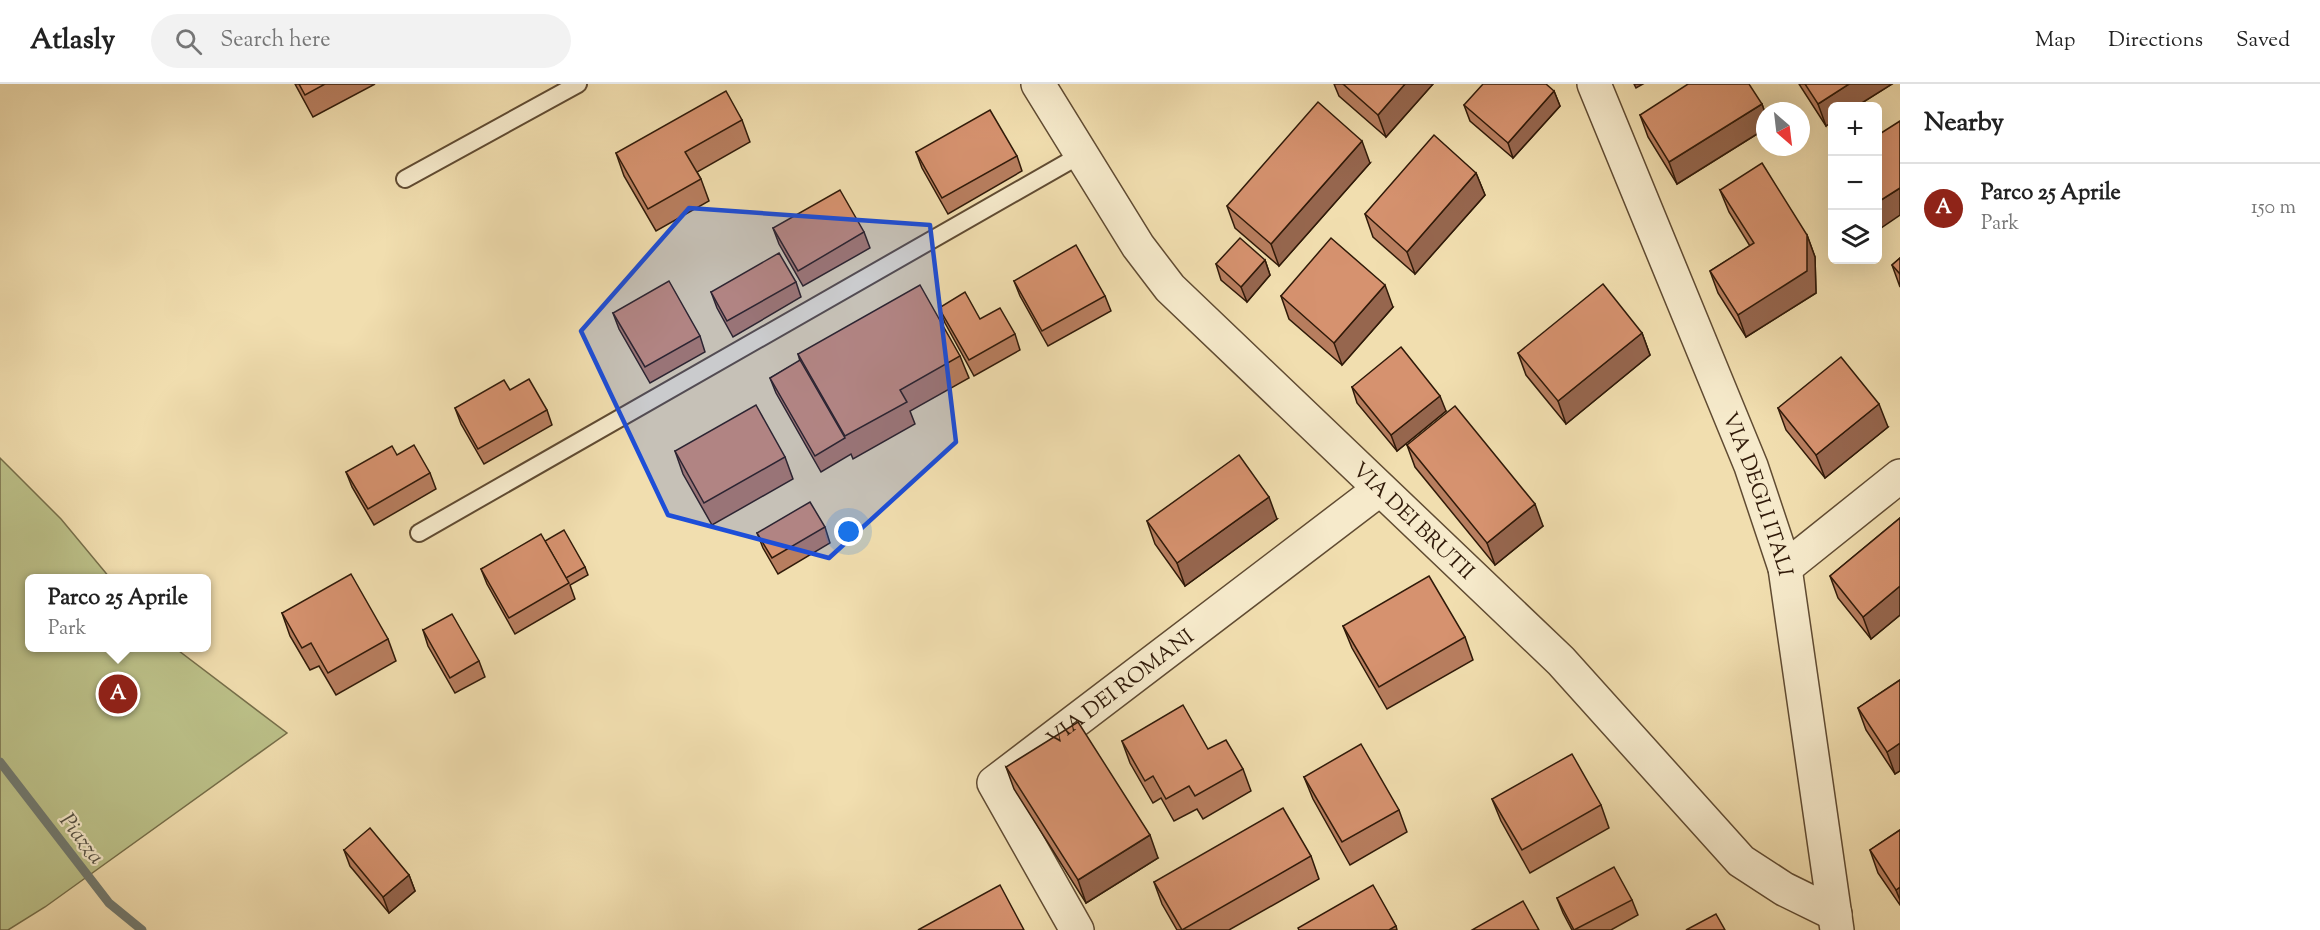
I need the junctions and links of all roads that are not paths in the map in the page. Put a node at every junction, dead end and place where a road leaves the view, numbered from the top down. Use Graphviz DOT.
graph roads {
  1 [pos="578,84"];
  2 [pos="1038,84"];
  3 [pos="1594,84"];
  4 [pos="1082,154"];
  5 [pos="405,179"];
  6 [pos="1900,476"];
  7 [pos="1380,489"];
  8 [pos="418,533"];
  9 [pos="1785,568"];
  10 [pos="1836,922"];
  11 [pos="1077,930"];
  1 -- 5 [label="lane"];
  2 -- 4 [label="street, VIA DEI BRUTII"];
  3 -- 9 [label="street, VIA DEGLI ITALI"];
  4 -- 7 [label="street, VIA DEI BRUTII"];
  4 -- 8 [label="lane"];
  6 -- 9 [label="street"];
  7 -- 10 [label="street, VIA DEI BRUTII"];
  7 -- 11 [label="street, VIA DEI ROMANI"];
  9 -- 10 [label="street, VIA DEGLI ITALI"];
}
